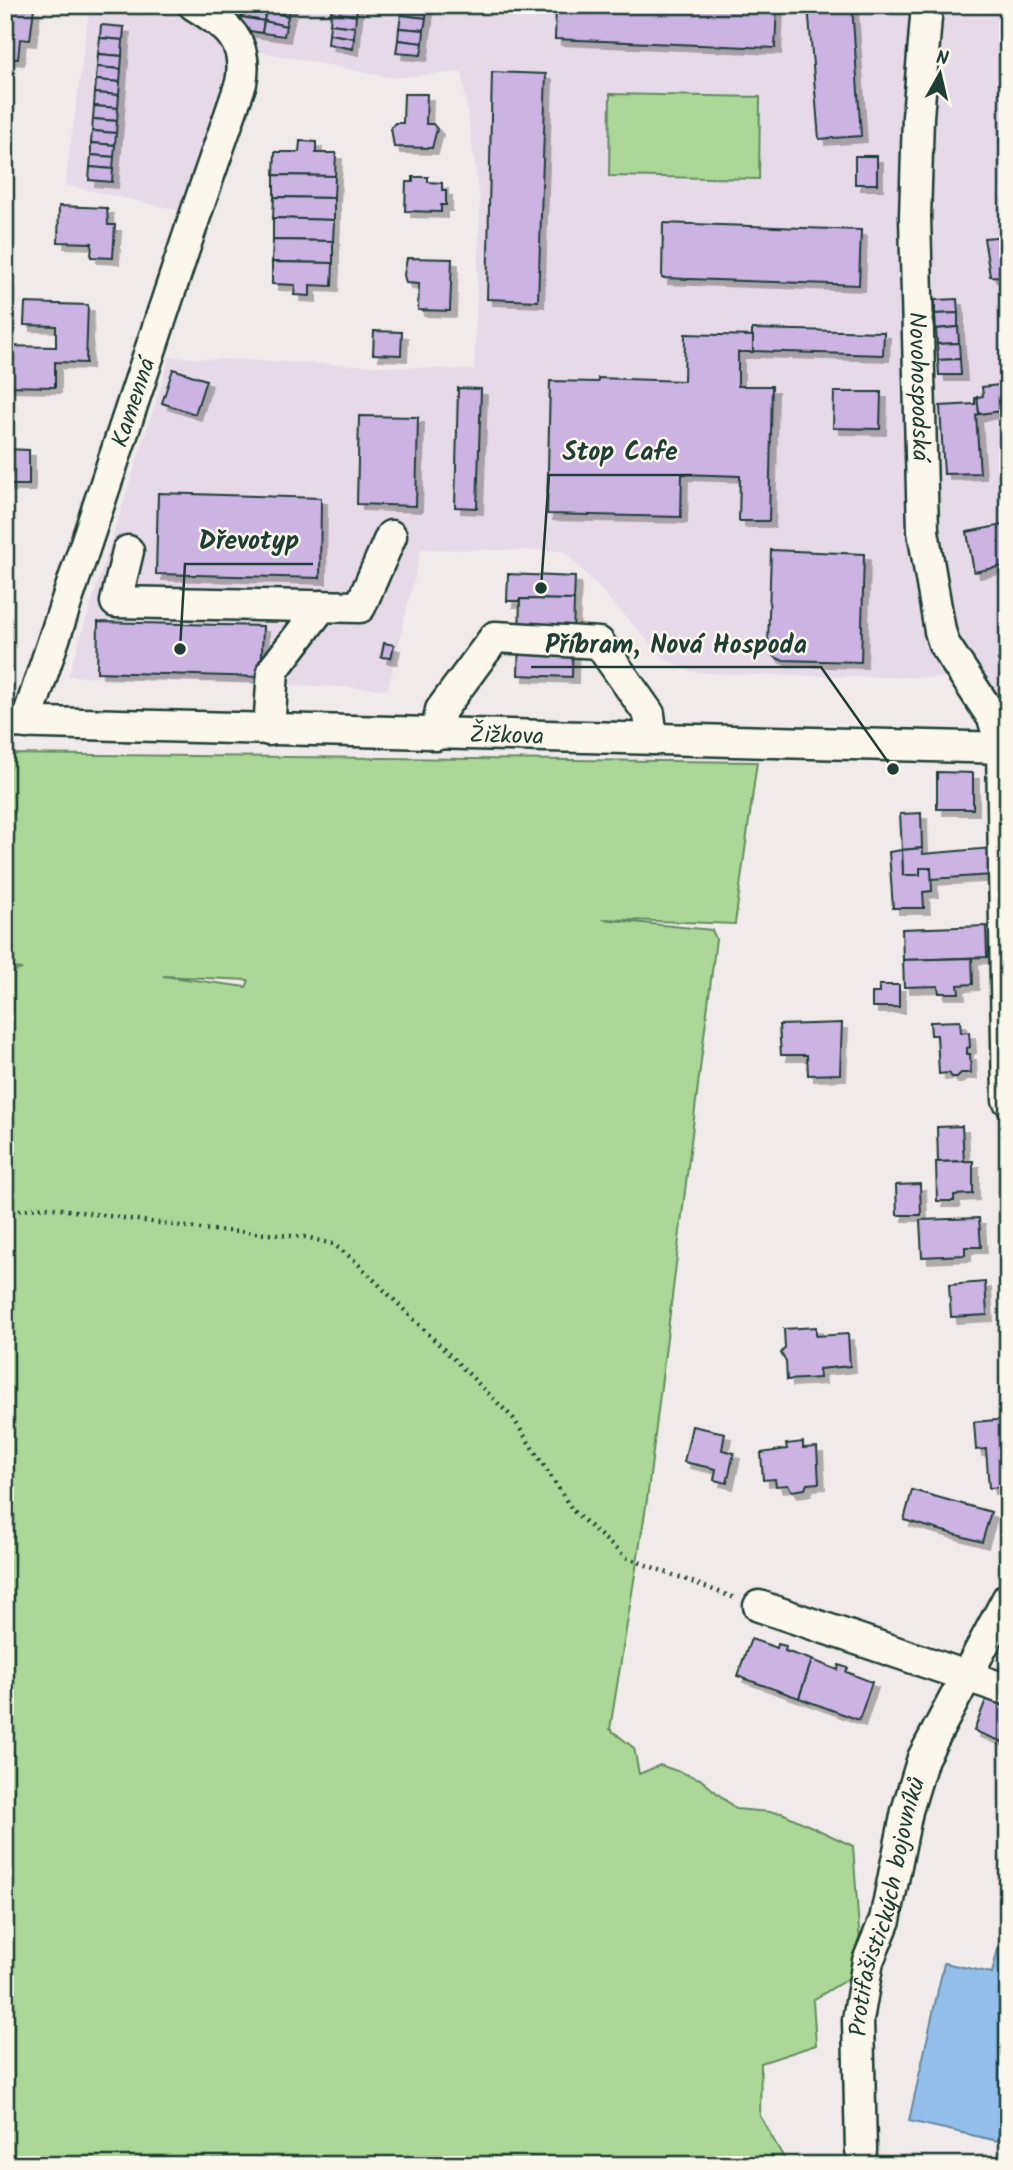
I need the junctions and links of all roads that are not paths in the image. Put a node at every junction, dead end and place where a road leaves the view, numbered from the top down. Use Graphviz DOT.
graph roads {
  1 [pos="194,5"];
  2 [pos="927,5"];
  3 [pos="391,536"];
  4 [pos="128,551"];
  5 [pos="322,606"];
  6 [pos="16,723"];
  7 [pos="269,730"];
  8 [pos="436,735"];
  9 [pos="652,739"];
  10 [pos="1005,748"];
  11 [pos="1008,1100"];
  12 [pos="1008,1598"];
  13 [pos="759,1606"];
  14 [pos="964,1676"];
  15 [pos="1008,1690"];
  16 [pos="861,2150"];
  1 -- 6 [label="street, Kamenná"];
  2 -- 10 [label="street, Novohospodská"];
  3 -- 5 [label="street"];
  4 -- 5 [label="street"];
  5 -- 7 [label="street"];
  6 -- 7 [label="street, Žižkova"];
  7 -- 8 [label="street, Žižkova"];
  8 -- 9 [label="street, Žižkova"];
  8 -- 9 [label="street"];
  9 -- 10 [label="street, Žižkova"];
  10 -- 11 [label="street"];
  12 -- 14 [label="street, Protifašistických bojovníků"];
  13 -- 14 [label="street"];
  14 -- 15 [label="street"];
  14 -- 16 [label="street, Protifašistických bojovníků"];
}
